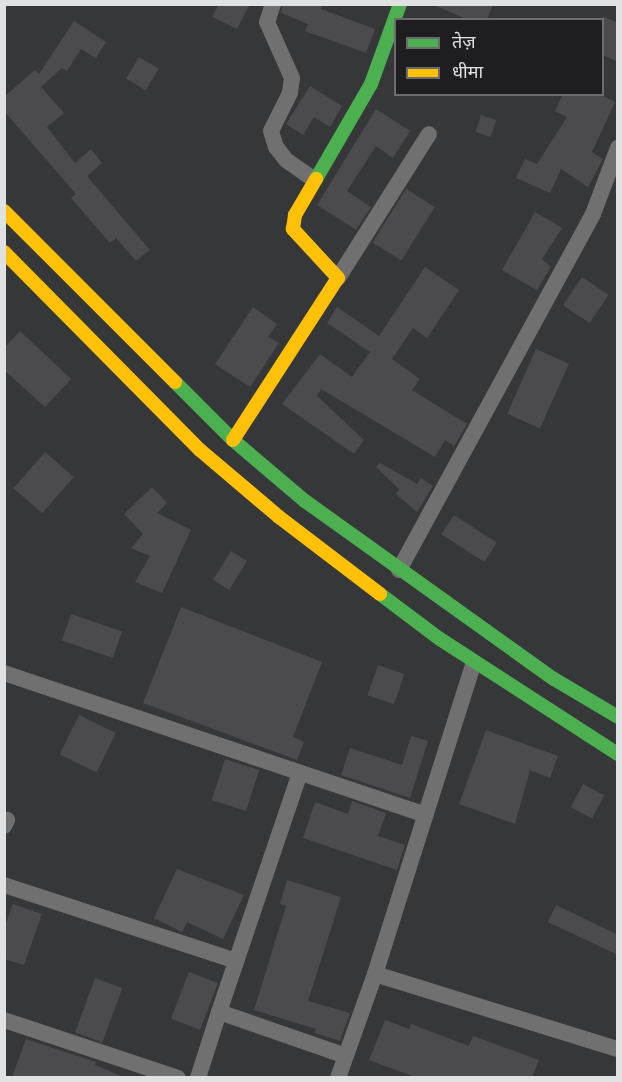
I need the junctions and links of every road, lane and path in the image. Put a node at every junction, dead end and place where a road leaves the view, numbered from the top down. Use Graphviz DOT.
graph roads {
  1 [pos="273,4"];
  2 [pos="394,21"];
  3 [pos="429,134"];
  4 [pos="618,148"];
  5 [pos="313,179"];
  6 [pos="4,211"];
  7 [pos="4,252"];
  8 [pos="338,278"];
  9 [pos="232,440"];
  10 [pos="399,570"];
  11 [pos="474,662"];
  12 [pos="4,673"];
  13 [pos="618,717"];
  14 [pos="618,754"];
  15 [pos="299,775"];
  16 [pos="426,816"];
  17 [pos="4,885"];
  18 [pos="236,961"];
  19 [pos="375,974"];
  20 [pos="219,1012"];
  21 [pos="4,1020"];
  22 [pos="618,1049"];
  23 [pos="346,1056"];
  24 [pos="178,1077"];
  25 [pos="198,1077"];
  26 [pos="338,1077"];
  1 -- 5 [label="street"];
  2 -- 5 [label="main road"];
  3 -- 8 [label="street"];
  4 -- 10 [label="street"];
  5 -- 8 [label="main road"];
  6 -- 9 [label="main road"];
  7 -- 11 [label="main road"];
  8 -- 9 [label="main road"];
  9 -- 10 [label="main road"];
  10 -- 13 [label="main road"];
  11 -- 14 [label="main road"];
  11 -- 16 [label="street"];
  12 -- 15 [label="street"];
  15 -- 16 [label="street"];
  15 -- 18 [label="street"];
  16 -- 19 [label="street"];
  17 -- 18 [label="street"];
  18 -- 20 [label="street"];
  19 -- 22 [label="street"];
  19 -- 23 [label="street"];
  20 -- 23 [label="street"];
  20 -- 25 [label="street"];
  21 -- 24 [label="street"];
  23 -- 26 [label="street"];
}
